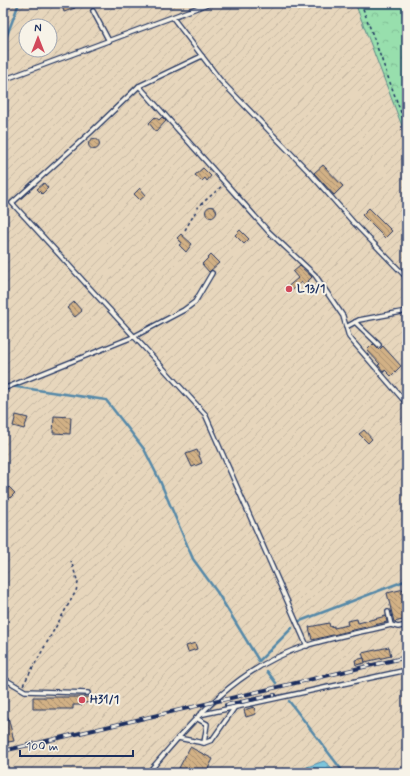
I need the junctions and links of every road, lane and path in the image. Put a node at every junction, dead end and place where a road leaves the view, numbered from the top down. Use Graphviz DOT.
graph roads {
  1 [pos="210,3"];
  2 [pos="361,3"];
  3 [pos="93,11"];
  4 [pos="173,18"];
  5 [pos="109,41"];
  6 [pos="202,56"];
  7 [pos="3,80"];
  8 [pos="139,86"];
  9 [pos="407,129"];
  10 [pos="226,183"];
  11 [pos="185,230"];
  12 [pos="212,272"];
  13 [pos="407,278"];
  14 [pos="407,311"];
  15 [pos="356,322"];
  16 [pos="346,327"];
  17 [pos="133,336"];
  18 [pos="379,345"];
  19 [pos="3,389"];
  20 [pos="407,404"];
  21 [pos="72,561"];
  22 [pos="388,612"];
  23 [pos="391,625"];
  24 [pos="407,625"];
  25 [pos="307,646"];
  26 [pos="407,670"];
  27 [pos="3,678"];
  28 [pos="21,689"];
  29 [pos="88,693"];
  30 [pos="235,707"];
  31 [pos="197,717"];
  32 [pos="178,738"];
  33 [pos="204,743"];
  34 [pos="148,773"];
  1 -- 4 [label="lane"];
  2 -- 9 [label="path"];
  3 -- 5 [label="lane"];
  4 -- 5 [label="lane"];
  4 -- 6 [label="lane"];
  5 -- 7 [label="lane"];
  6 -- 8 [label="lane"];
  6 -- 13 [label="lane"];
  8 -- 10 [label="lane"];
  8 -- 17 [label="lane"];
  10 -- 11 [label="path"];
  10 -- 16 [label="lane"];
  12 -- 17 [label="lane"];
  14 -- 15 [label="lane"];
  15 -- 16 [label="lane"];
  15 -- 18 [label="lane"];
  16 -- 20 [label="lane"];
  17 -- 19 [label="lane"];
  17 -- 25 [label="lane"];
  21 -- 28 [label="path"];
  22 -- 23 [label="lane"];
  23 -- 24 [label="lane"];
  23 -- 25 [label="lane"];
  25 -- 31 [label="lane"];
  26 -- 30 [label="lane"];
  27 -- 28 [label="lane"];
  28 -- 29 [label="lane"];
  30 -- 31 [label="lane"];
  30 -- 33 [label="lane"];
  31 -- 32 [label="lane"];
  31 -- 33 [label="lane"];
  32 -- 33 [label="lane"];
  32 -- 34 [label="lane"];
}
